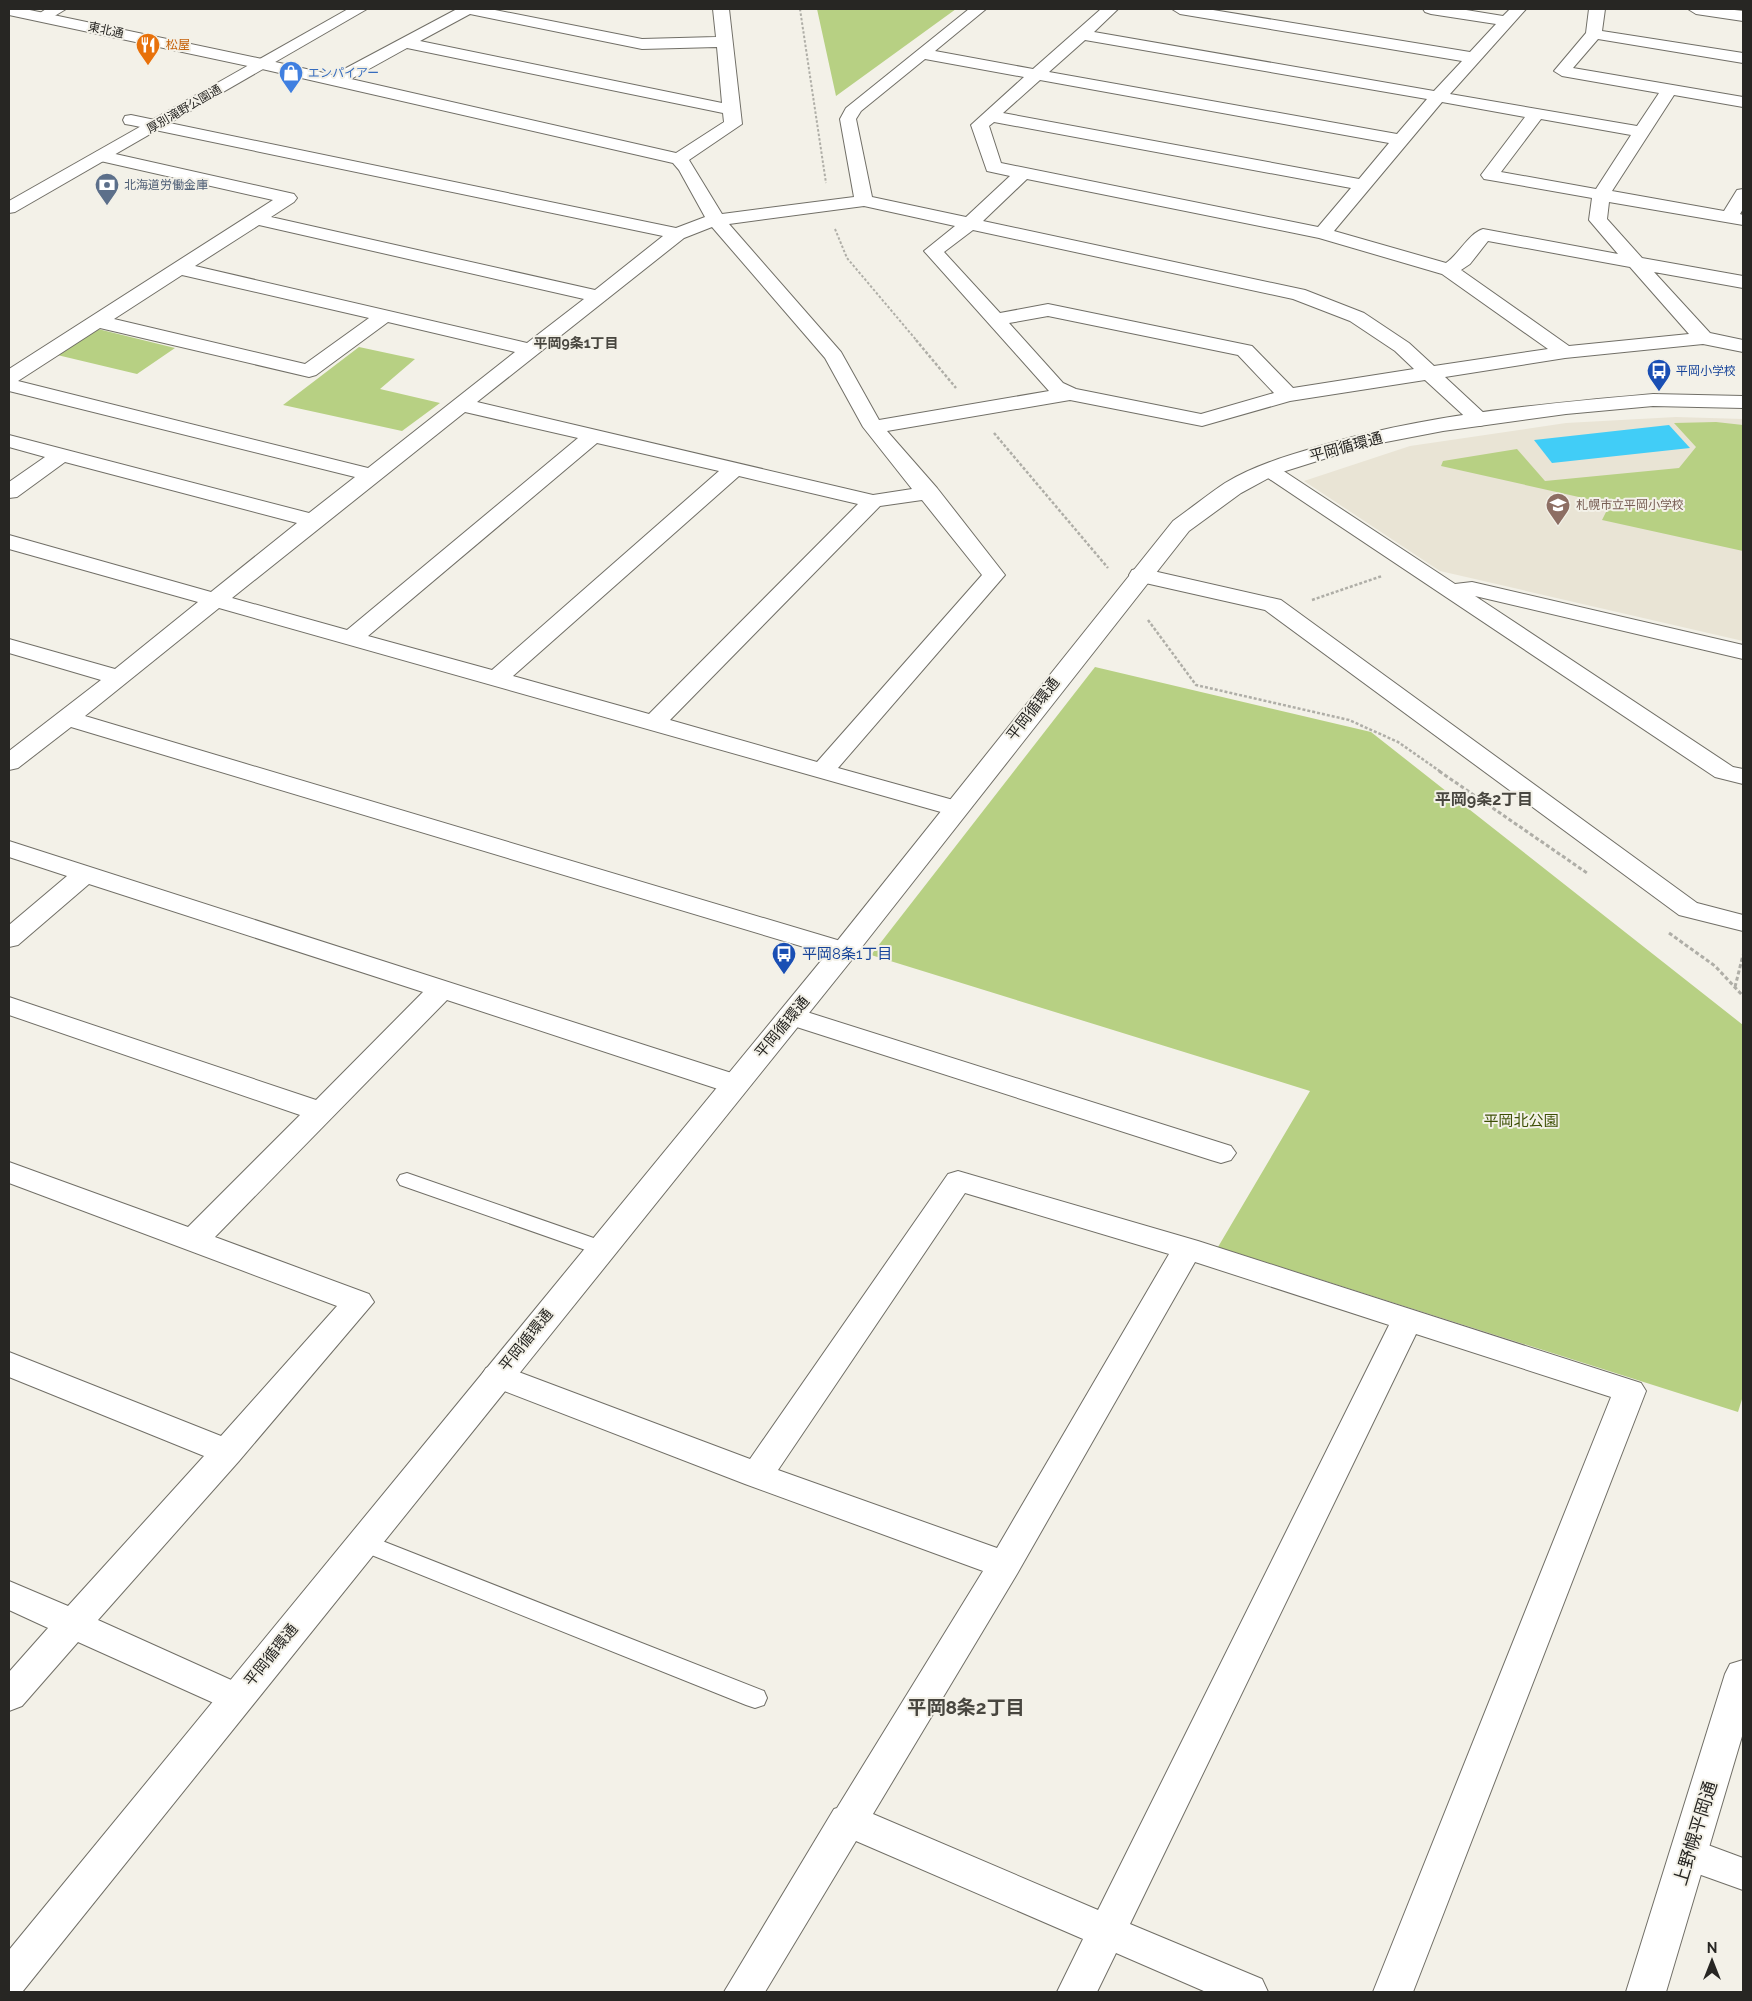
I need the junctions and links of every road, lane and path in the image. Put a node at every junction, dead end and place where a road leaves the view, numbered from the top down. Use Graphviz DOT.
graph roads {
  1 [pos="58,9"];
  2 [pos="328,9"];
  3 [pos="359,9"];
  4 [pos="721,9"];
  5 [pos="800,9"];
  6 [pos="978,9"];
  7 [pos="1110,9"];
  8 [pos="1180,9"];
  9 [pos="1431,9"];
  10 [pos="1597,9"];
  11 [pos="1696,9"];
  12 [pos="9,10"];
  13 [pos="558,14"];
  14 [pos="1513,15"];
  15 [pos="1743,16"];
  16 [pos="42,17"];
  17 [pos="542,23"];
  18 [pos="1080,34"];
  19 [pos="1594,34"];
  20 [pos="723,42"];
  21 [pos="405,43"];
  22 [pos="922,54"];
  23 [pos="1474,58"];
  24 [pos="1743,58"];
  25 [pos="240,59"];
  26 [pos="262,64"];
  27 [pos="1036,74"];
  28 [pos="335,82"];
  29 [pos="1669,90"];
  30 [pos="1438,98"];
  31 [pos="1743,102"];
  32 [pos="731,110"];
  33 [pos="1536,114"];
  34 [pos="990,116"];
  35 [pos="131,120"];
  36 [pos="158,124"];
  37 [pos="114,129"];
  38 [pos="1642,132"];
  39 [pos="1401,140"];
  40 [pos="102,156"];
  41 [pos="679,159"];
  42 [pos="1023,173"];
  43 [pos="1363,185"];
  44 [pos="1743,194"];
  45 [pos="1601,195"];
  46 [pos="864,201"];
  47 [pos="829,206"];
  48 [pos="9,208"];
  49 [pos="256,219"];
  50 [pos="1736,219"];
  51 [pos="716,220"];
  52 [pos="970,223"];
  53 [pos="1322,233"];
  54 [pos="678,234"];
  55 [pos="1637,263"];
  56 [pos="178,268"];
  57 [pos="1449,270"];
  58 [pos="1743,282"];
  59 [pos="597,296"];
  60 [pos="384,316"];
  61 [pos="994,320"];
  62 [pos="97,321"];
  63 [pos="1702,338"];
  64 [pos="1743,346"];
  65 [pos="531,350"];
  66 [pos="1565,352"];
  67 [pos="1429,374"];
  68 [pos="9,378"];
  69 [pos="9,385"];
  70 [pos="1070,394"];
  71 [pos="1288,394"];
  72 [pos="1743,402"];
  73 [pos="463,405"];
  74 [pos="975,410"];
  75 [pos="1480,420"];
  76 [pos="873,427"];
  77 [pos="594,435"];
  78 [pos="9,441"];
  79 [pos="62,455"];
  80 [pos="735,468"];
  81 [pos="1269,470"];
  82 [pos="372,475"];
  83 [pos="9,492"];
  84 [pos="928,492"];
  85 [pos="873,501"];
  86 [pos="313,521"];
  87 [pos="9,542"];
  88 [pos="1411,566"];
  89 [pos="1108,568"];
  90 [pos="1140,575"];
  91 [pos="1449,592"];
  92 [pos="214,601"];
  93 [pos="1281,611"];
  94 [pos="1148,620"];
  95 [pos="352,637"];
  96 [pos="9,646"];
  97 [pos="1743,652"];
  98 [pos="119,678"];
  99 [pos="497,678"];
  100 [pos="66,718"];
  101 [pos="655,722"];
  102 [pos="9,763"];
  103 [pos="823,770"];
  104 [pos="1743,777"];
  105 [pos="955,808"];
  106 [pos="9,849"];
  107 [pos="85,874"];
  108 [pos="1590,876"];
  109 [pos="1743,923"];
  110 [pos="1668,932"];
  111 [pos="9,939"];
  112 [pos="844,952"];
  113 [pos="1743,955"];
  114 [pos="1735,987"];
  115 [pos="442,989"];
  116 [pos="1743,996"];
  117 [pos="9,1006"];
  118 [pos="791,1016"];
  119 [pos="734,1084"];
  120 [pos="321,1112"];
  121 [pos="1221,1153"];
  122 [pos="9,1172"];
  123 [pos="407,1180"];
  124 [pos="194,1240"];
  125 [pos="601,1248"];
  126 [pos="1187,1250"];
  127 [pos="1407,1321"];
  128 [pos="9,1364"];
  129 [pos="497,1376"];
  130 [pos="227,1452"];
  131 [pos="757,1475"];
  132 [pos="362,1542"];
  133 [pos="1005,1565"];
  134 [pos="9,1595"];
  135 [pos="75,1624"];
  136 [pos="1743,1674"];
  137 [pos="9,1696"];
  138 [pos="236,1698"];
  139 [pos="755,1698"];
  140 [pos="847,1820"];
  141 [pos="1689,1854"];
  142 [pos="1743,1874"];
  143 [pos="1107,1932"];
  144 [pos="9,1979"];
  145 [pos="744,1992"];
  146 [pos="1077,1992"];
  147 [pos="1248,1992"];
  148 [pos="1392,1992"];
  149 [pos="1646,1992"];
  1 -- 16 [label="street"];
  2 -- 25 [label="street, 厚別滝野公園通"];
  3 -- 26 [label="street, 厚別滝野公園通"];
  4 -- 20 [label="street"];
  5 -- 47 [label="path"];
  6 -- 22 [label="street"];
  7 -- 18 [label="street"];
  8 -- 23 [label="street"];
  9 -- 14 [label="street"];
  10 -- 19 [label="street"];
  11 -- 15 [label="street"];
  12 -- 16 [label="street, 東北通"];
  13 -- 17 [label="street"];
  14 -- 23 [label="street"];
  16 -- 25 [label="street, 東北通"];
  17 -- 20 [label="street"];
  17 -- 21 [label="street"];
  18 -- 27 [label="street"];
  18 -- 30 [label="street"];
  19 -- 24 [label="street"];
  19 -- 29 [label="street"];
  20 -- 32 [label="street"];
  21 -- 28 [label="street"];
  21 -- 32 [label="street"];
  22 -- 27 [label="street"];
  22 -- 46 [label="street"];
  23 -- 30 [label="street"];
  25 -- 26 [label="street, 東北通"];
  25 -- 35 [label="street, 厚別滝野公園通"];
  26 -- 28 [label="street, 東北通"];
  26 -- 36 [label="street, 厚別滝野公園通"];
  27 -- 34 [label="street"];
  27 -- 39 [label="street"];
  28 -- 41 [label="street, 東北通"];
  29 -- 31 [label="street"];
  29 -- 38 [label="street"];
  30 -- 33 [label="street"];
  30 -- 39 [label="street"];
  32 -- 41 [label="street"];
  33 -- 38 [label="street"];
  33 -- 45 [label="street"];
  34 -- 42 [label="street"];
  34 -- 43 [label="street"];
  35 -- 36 [label="street"];
  35 -- 37 [label="street, 厚別滝野公園通"];
  36 -- 40 [label="street, 厚別滝野公園通"];
  36 -- 54 [label="street"];
  38 -- 45 [label="street"];
  39 -- 43 [label="street"];
  40 -- 48 [label="street, 厚別滝野公園通"];
  40 -- 49 [label="street"];
  41 -- 51 [label="street"];
  42 -- 52 [label="street"];
  42 -- 53 [label="street"];
  43 -- 53 [label="street"];
  44 -- 50 [label="street"];
  45 -- 50 [label="street"];
  45 -- 55 [label="street"];
  46 -- 47 [label="street"];
  46 -- 52 [label="street"];
  47 -- 51 [label="street"];
  47 -- 74 [label="path"];
  49 -- 56 [label="street"];
  49 -- 59 [label="street"];
  51 -- 54 [label="street"];
  51 -- 76 [label="street"];
  52 -- 61 [label="street"];
  52 -- 67 [label="street"];
  53 -- 57 [label="street"];
  54 -- 59 [label="street"];
  55 -- 57 [label="street"];
  55 -- 58 [label="street"];
  55 -- 63 [label="street"];
  56 -- 60 [label="street"];
  56 -- 62 [label="street"];
  57 -- 66 [label="street"];
  59 -- 65 [label="street"];
  60 -- 62 [label="street"];
  60 -- 65 [label="street"];
  61 -- 70 [label="street"];
  61 -- 71 [label="street"];
  62 -- 68 [label="street"];
  63 -- 64 [label="street"];
  63 -- 66 [label="street"];
  65 -- 73 [label="street"];
  66 -- 67 [label="street"];
  67 -- 71 [label="street"];
  67 -- 75 [label="street"];
  69 -- 82 [label="street"];
  70 -- 71 [label="street"];
  70 -- 74 [label="street"];
  72 -- 75 [label="street, 平岡循環通"];
  73 -- 77 [label="street"];
  73 -- 82 [label="street"];
  74 -- 76 [label="street"];
  74 -- 89 [label="path"];
  75 -- 81 [label="street, 平岡循環通"];
  76 -- 84 [label="street"];
  77 -- 80 [label="street"];
  77 -- 95 [label="street"];
  78 -- 79 [label="street"];
  79 -- 83 [label="street"];
  79 -- 86 [label="street"];
  80 -- 85 [label="street"];
  80 -- 99 [label="street"];
  81 -- 88 [label="street"];
  81 -- 90 [label="street, 平岡循環通"];
  82 -- 86 [label="street"];
  84 -- 85 [label="street"];
  84 -- 103 [label="street"];
  85 -- 101 [label="street"];
  86 -- 92 [label="street"];
  87 -- 92 [label="street"];
  88 -- 91 [label="street"];
  88 -- 93 [label="path"];
  90 -- 93 [label="street"];
  90 -- 105 [label="street, 平岡循環通"];
  91 -- 97 [label="street"];
  91 -- 104 [label="street"];
  92 -- 95 [label="street"];
  92 -- 98 [label="street"];
  93 -- 109 [label="street"];
  94 -- 108 [label="path"];
  95 -- 99 [label="street"];
  96 -- 98 [label="street"];
  98 -- 100 [label="street"];
  99 -- 101 [label="street"];
  100 -- 102 [label="street"];
  100 -- 112 [label="street"];
  101 -- 103 [label="street"];
  103 -- 105 [label="street"];
  105 -- 112 [label="street, 平岡循環通"];
  106 -- 107 [label="street"];
  107 -- 111 [label="street"];
  107 -- 115 [label="street"];
  110 -- 114 [label="path"];
  112 -- 118 [label="street, 平岡循環通"];
  113 -- 114 [label="path"];
  114 -- 116 [label="path"];
  115 -- 119 [label="street"];
  115 -- 120 [label="street"];
  117 -- 120 [label="street"];
  118 -- 119 [label="street, 平岡循環通"];
  118 -- 121 [label="street"];
  119 -- 125 [label="street, 平岡循環通"];
  120 -- 124 [label="street"];
  122 -- 124 [label="street"];
  123 -- 125 [label="lane"];
  124 -- 130 [label="street"];
  125 -- 129 [label="street, 平岡循環通"];
  126 -- 127 [label="street"];
  126 -- 131 [label="street"];
  126 -- 133 [label="street"];
  127 -- 143 [label="street"];
  127 -- 148 [label="street"];
  128 -- 130 [label="street"];
  129 -- 131 [label="street"];
  129 -- 132 [label="street, 平岡循環通"];
  130 -- 135 [label="street"];
  131 -- 133 [label="street"];
  132 -- 138 [label="street, 平岡循環通"];
  132 -- 139 [label="lane"];
  133 -- 140 [label="street"];
  134 -- 135 [label="street"];
  135 -- 137 [label="street"];
  135 -- 138 [label="street"];
  136 -- 141 [label="street, 上野幌平岡通"];
  138 -- 144 [label="street, 平岡循環通"];
  140 -- 143 [label="street"];
  140 -- 145 [label="street"];
  141 -- 142 [label="street"];
  141 -- 149 [label="street, 上野幌平岡通"];
  143 -- 146 [label="street"];
  143 -- 147 [label="street"];
}
